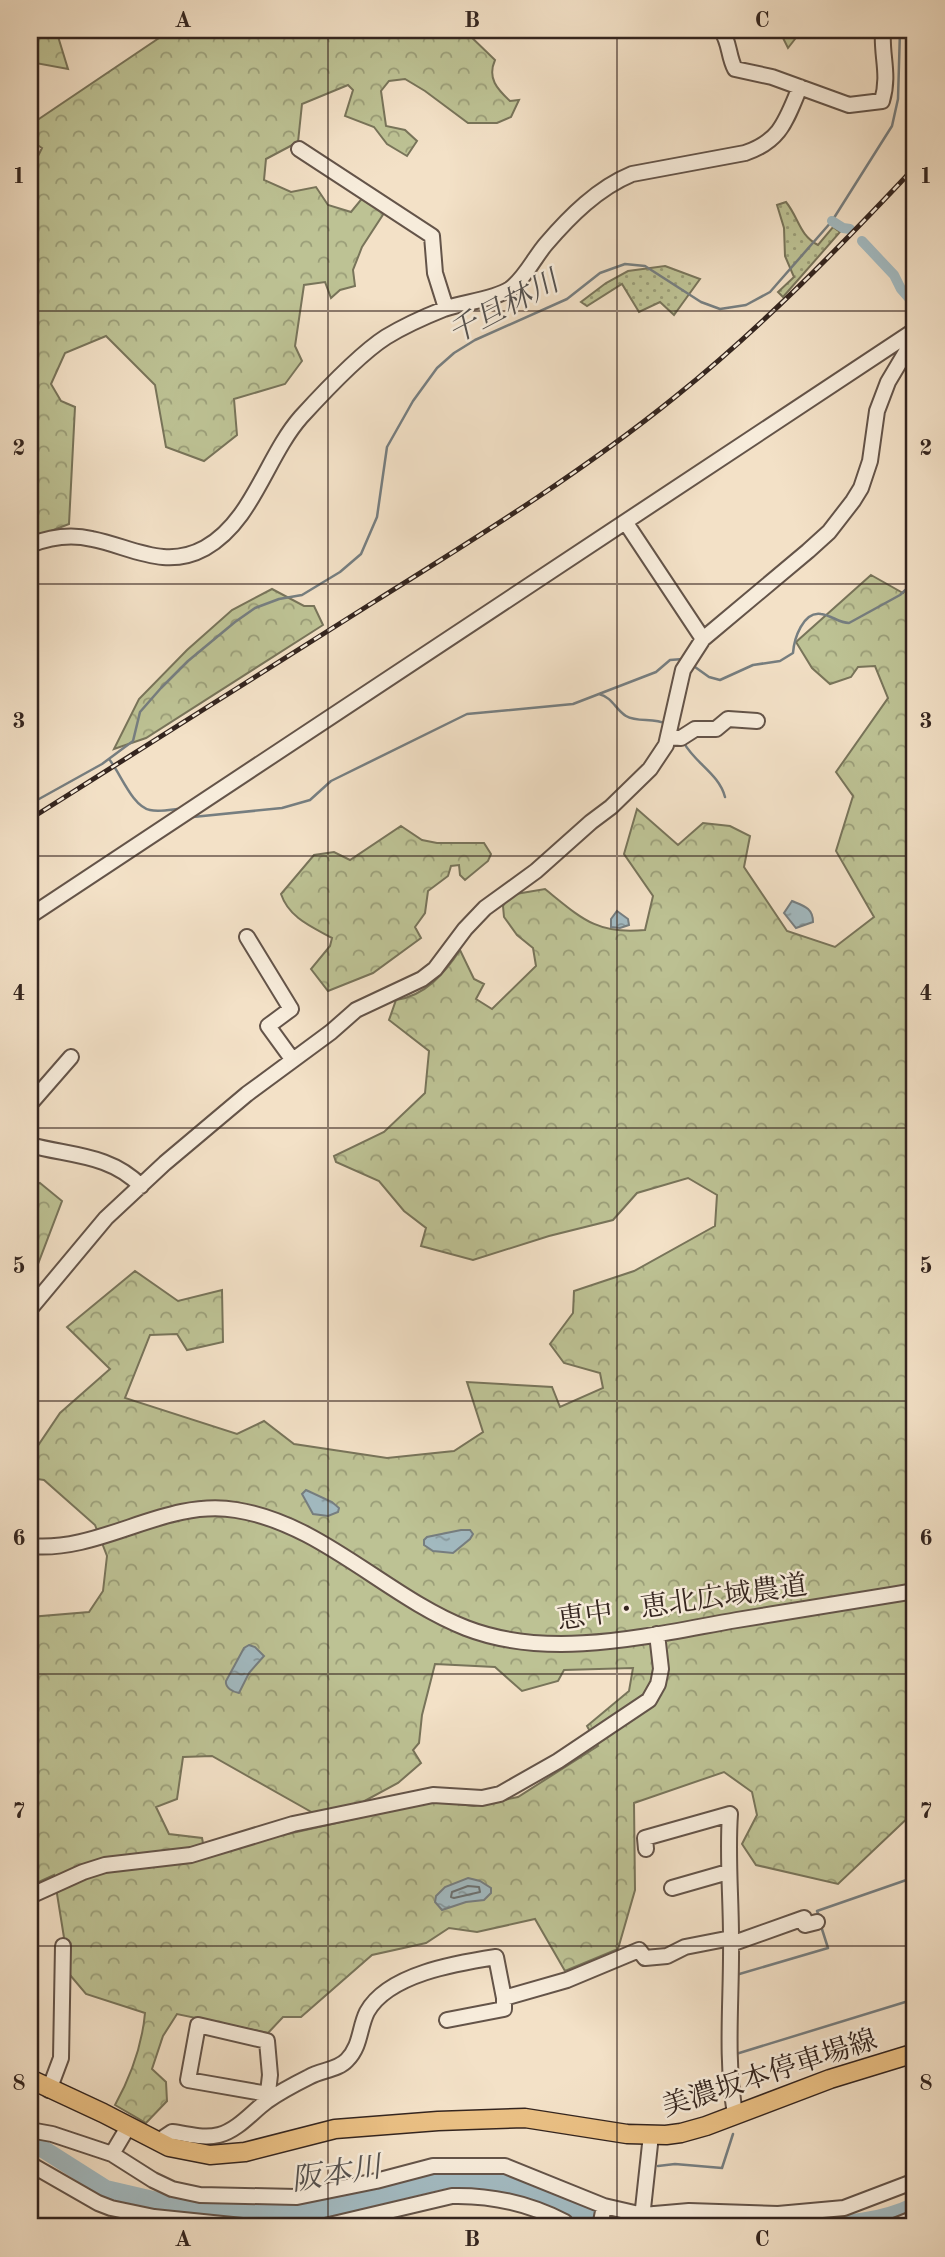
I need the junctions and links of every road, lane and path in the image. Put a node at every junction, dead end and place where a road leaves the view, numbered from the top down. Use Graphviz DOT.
graph roads {
  1 [pos="721,30"];
  2 [pos="883,30"];
  3 [pos="800,87"];
  4 [pos="299,149"];
  5 [pos="446,308"];
  6 [pos="912,333"];
  7 [pos="626,523"];
  8 [pos="30,545"];
  9 [pos="703,639"];
  10 [pos="758,721"];
  11 [pos="669,737"];
  12 [pos="30,916"];
  13 [pos="247,937"];
  14 [pos="71,1057"];
  15 [pos="292,1059"];
  16 [pos="30,1104"];
  17 [pos="30,1145"];
  18 [pos="141,1186"];
  19 [pos="30,1310"];
  20 [pos="30,1546"];
  21 [pos="915,1591"];
  22 [pos="657,1634"];
  23 [pos="646,1849"];
  24 [pos="728,1872"];
  25 [pos="672,1888"];
  26 [pos="30,1896"];
  27 [pos="817,1922"];
  28 [pos="731,1941"];
  29 [pos="63,1946"];
  30 [pos="504,1998"];
  31 [pos="447,2020"];
  32 [pos="915,2053"];
  33 [pos="30,2079"];
  34 [pos="49,2090"];
  35 [pos="268,2098"];
  36 [pos="735,2114"];
  37 [pos="128,2127"];
  38 [pos="30,2130"];
  39 [pos="651,2135"];
  40 [pos="160,2143"];
  41 [pos="112,2154"];
  42 [pos="30,2165"];
  43 [pos="915,2181"];
  44 [pos="604,2206"];
  45 [pos="915,2218"];
  46 [pos="642,2220"];
  47 [pos="569,2225"];
  48 [pos="252,2227"];
  49 [pos="301,2227"];
  50 [pos="600,2227"];
  51 [pos="892,2227"];
  1 -- 3 [label="street"];
  2 -- 3 [label="street"];
  3 -- 5 [label="street"];
  4 -- 5 [label="street"];
  5 -- 8 [label="street"];
  6 -- 7 [label="street"];
  6 -- 9 [label="street"];
  7 -- 9 [label="street"];
  7 -- 12 [label="street"];
  9 -- 11 [label="street"];
  10 -- 11 [label="street"];
  11 -- 15 [label="street"];
  13 -- 15 [label="street"];
  14 -- 16 [label="street"];
  15 -- 18 [label="street"];
  17 -- 18 [label="street"];
  18 -- 19 [label="street"];
  20 -- 22 [label="street, 恵中・恵北広域農道"];
  21 -- 22 [label="street, 恵中・恵北広域農道"];
  22 -- 26 [label="street"];
  23 -- 24 [label="street"];
  24 -- 25 [label="street"];
  24 -- 28 [label="street"];
  27 -- 28 [label="street"];
  28 -- 30 [label="street"];
  28 -- 36 [label="street"];
  29 -- 34 [label="street"];
  30 -- 31 [label="street"];
  30 -- 35 [label="street"];
  32 -- 36 [label="main road, 美濃坂本停車場線"];
  33 -- 34 [label="main road, 美濃坂本停車場線"];
  34 -- 37 [label="main road, 美濃坂本停車場線"];
  35 -- 35 [label="street"];
  35 -- 40 [label="street"];
  36 -- 39 [label="main road, 美濃坂本停車場線"];
  37 -- 40 [label="main road, 美濃坂本停車場線"];
  37 -- 41 [label="street"];
  38 -- 41 [label="street"];
  39 -- 40 [label="main road, 美濃坂本停車場線"];
  39 -- 46 [label="street"];
  41 -- 44 [label="street"];
  42 -- 48 [label="street"];
  43 -- 46 [label="street"];
  44 -- 46 [label="street"];
  44 -- 50 [label="street"];
  45 -- 51 [label="street"];
  47 -- 49 [label="street"];
}
